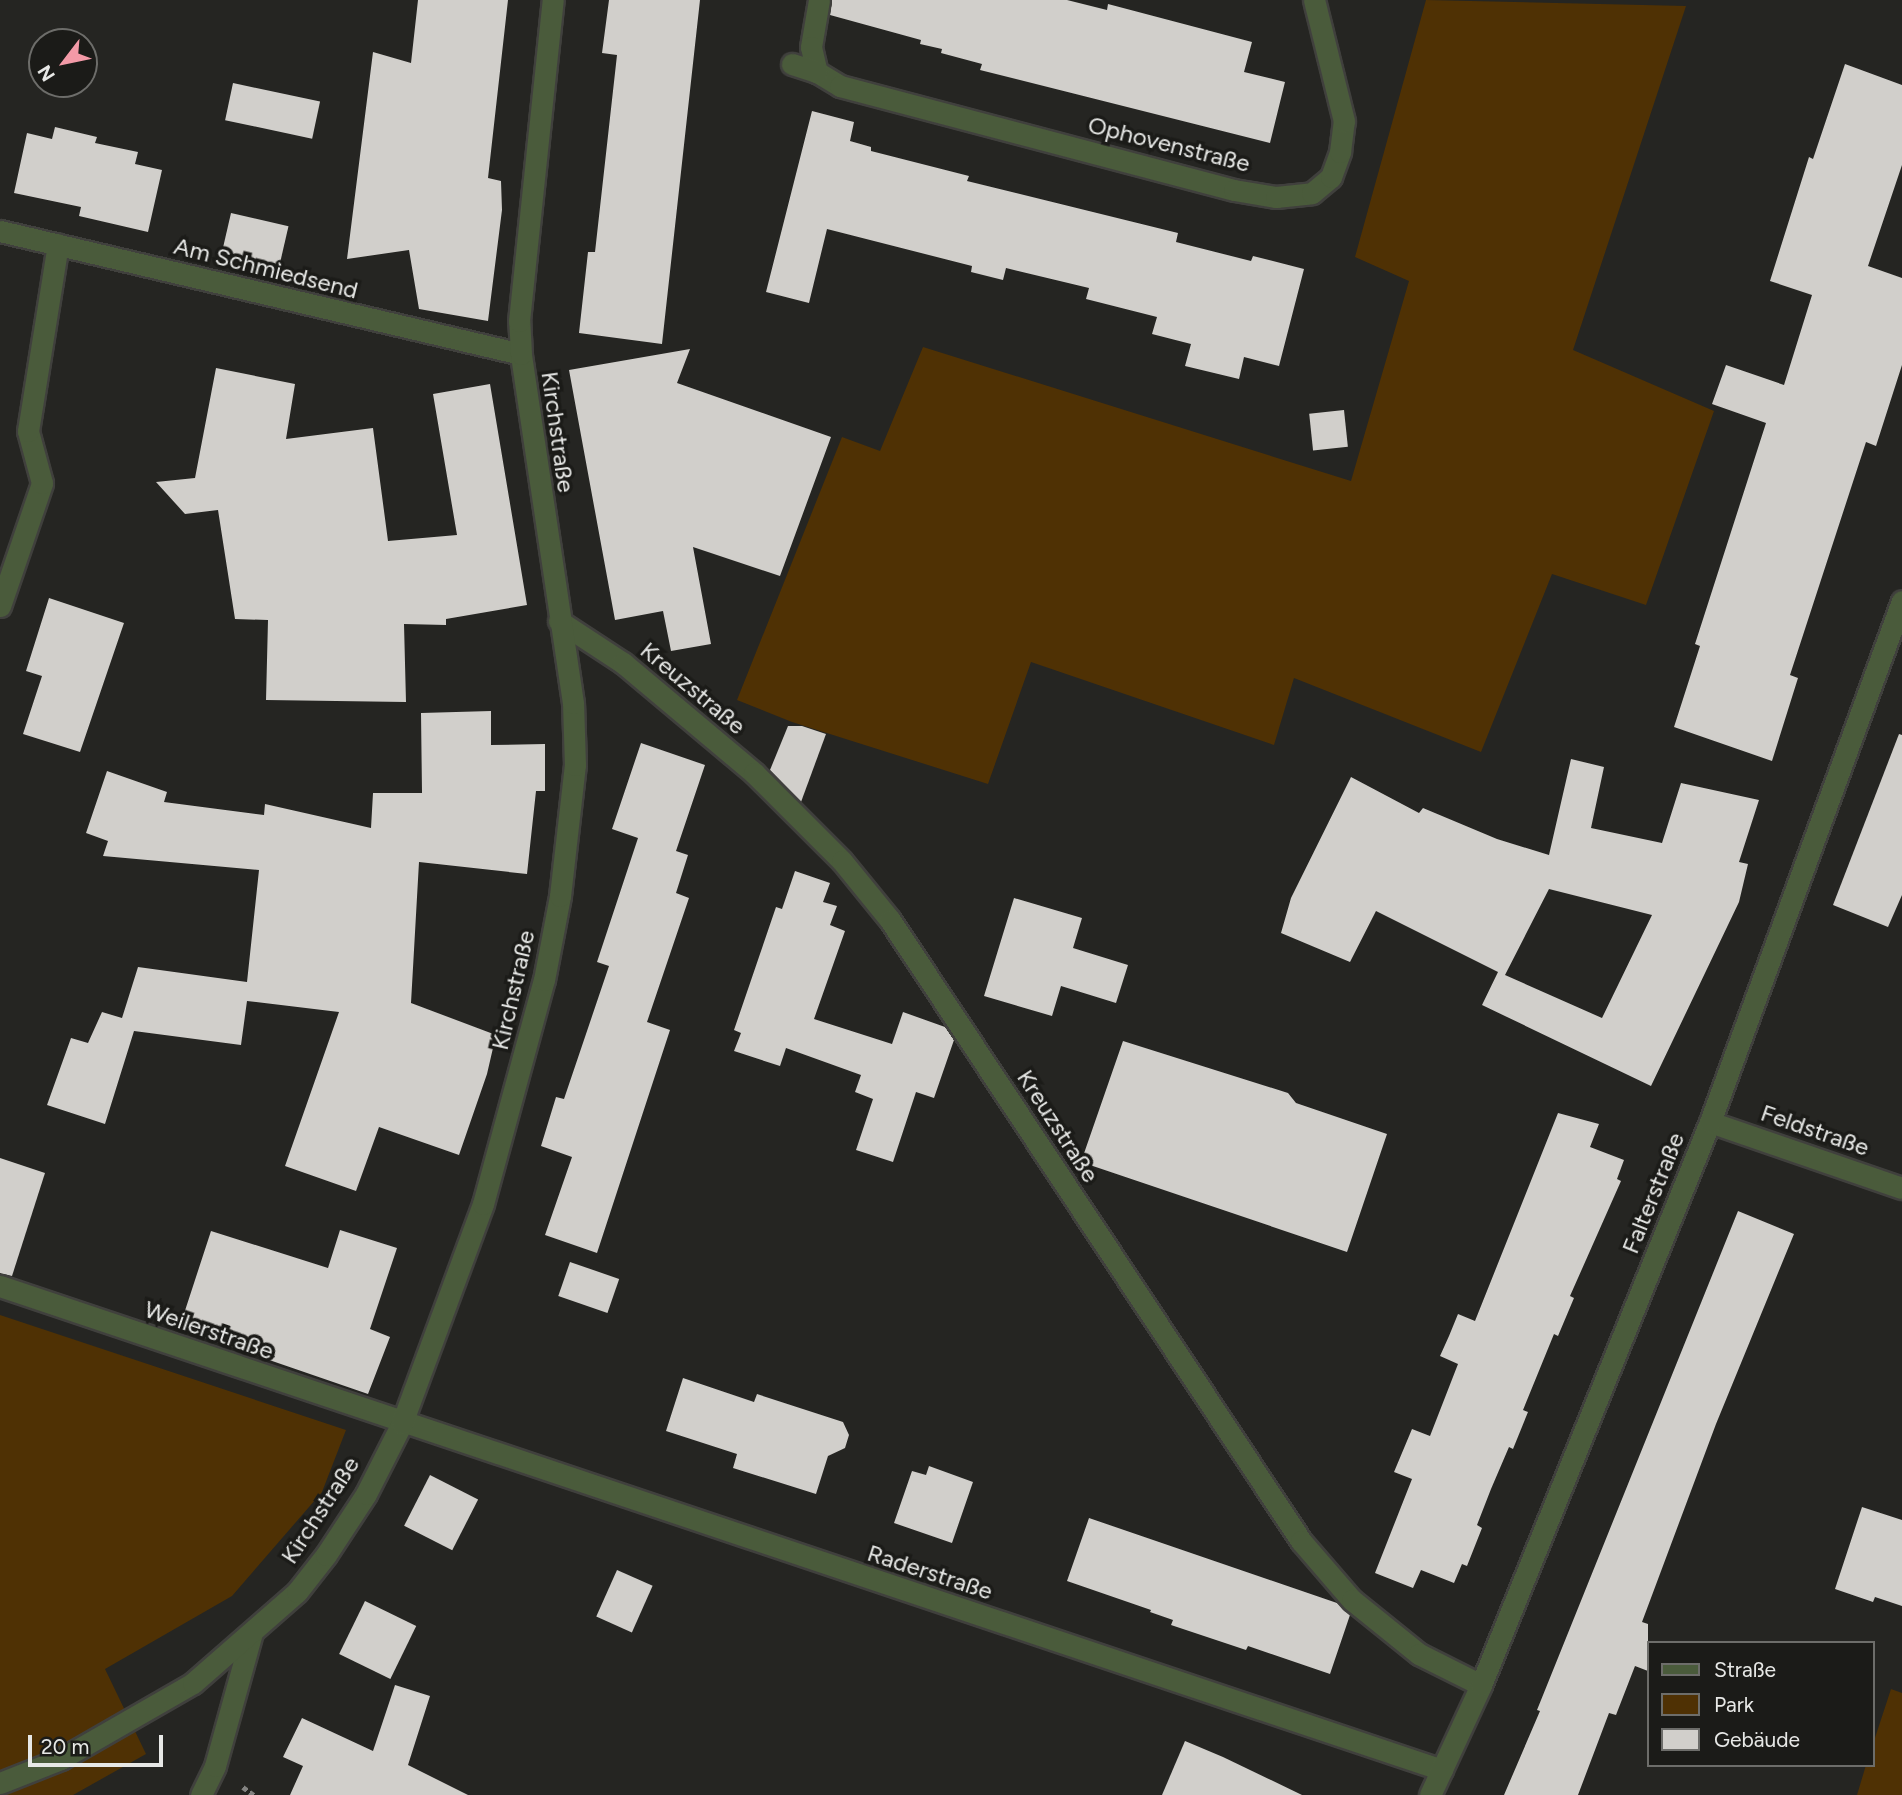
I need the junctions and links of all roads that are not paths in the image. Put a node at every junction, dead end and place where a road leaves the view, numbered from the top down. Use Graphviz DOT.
graph roads {
  1 [pos="553,0"];
  2 [pos="819,0"];
  3 [pos="1314,0"];
  4 [pos="792,64"];
  5 [pos="817,72"];
  6 [pos="0,232"];
  7 [pos="58,244"];
  8 [pos="521,354"];
  9 [pos="1902,601"];
  10 [pos="0,606"];
  11 [pos="559,621"];
  12 [pos="1710,1122"];
  13 [pos="1902,1188"];
  14 [pos="0,1286"];
  15 [pos="402,1423"];
  16 [pos="253,1633"];
  17 [pos="1481,1685"];
  18 [pos="1442,1770"];
  19 [pos="0,1783"];
  20 [pos="201,1795"];
  21 [pos="1430,1795"];
  1 -- 8 [label="street, Kirchstraße"];
  2 -- 5 [label="street"];
  3 -- 5 [label="street, Ophovenstraße"];
  4 -- 5 [label="street, Ophovenstraße"];
  6 -- 7 [label="street, Am Schmiedsend"];
  7 -- 8 [label="street, Am Schmiedsend"];
  7 -- 10 [label="street"];
  8 -- 11 [label="street, Kirchstraße"];
  9 -- 12 [label="street, Falterstraße"];
  11 -- 15 [label="street, Kirchstraße"];
  11 -- 17 [label="street, Kreuzstraße"];
  12 -- 13 [label="street, Feldstraße"];
  12 -- 17 [label="street, Falterstraße"];
  14 -- 15 [label="street, Weilerstraße"];
  15 -- 16 [label="street, Kirchstraße"];
  15 -- 18 [label="street, Raderstraße"];
  16 -- 19 [label="street, Kirchstraße"];
  16 -- 20 [label="street"];
  17 -- 18 [label="street, Falterstraße"];
  18 -- 21 [label="street, Falterstraße"];
}
